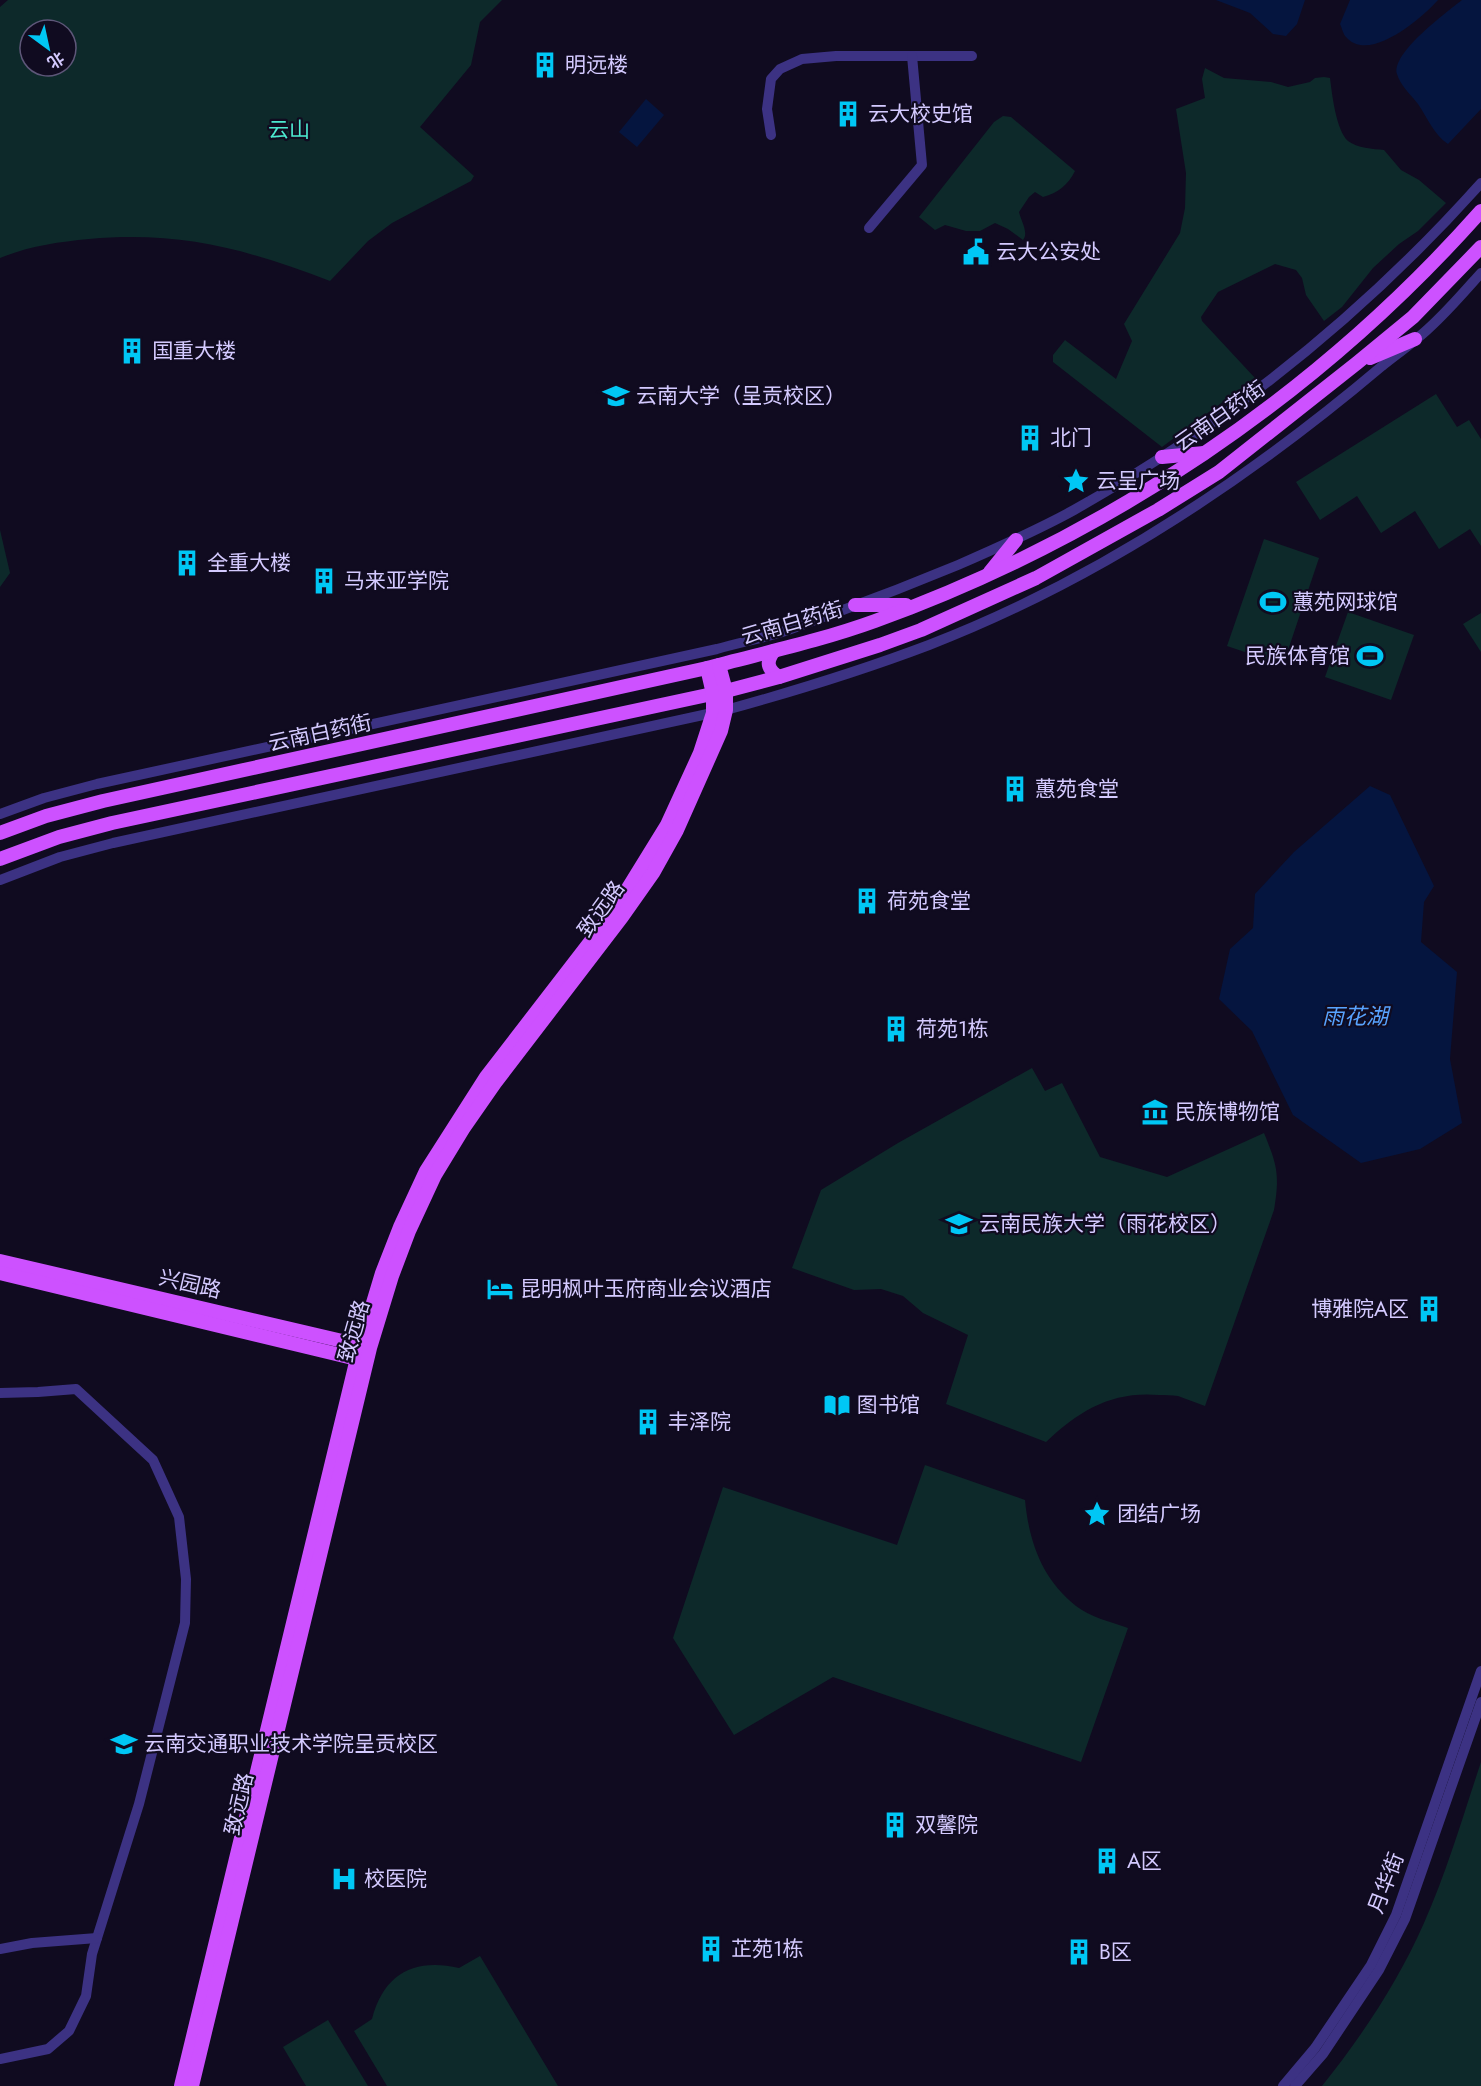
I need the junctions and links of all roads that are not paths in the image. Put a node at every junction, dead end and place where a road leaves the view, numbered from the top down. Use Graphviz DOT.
graph roads {
  1 [pos="912,56"];
  2 [pos="972,56"];
  3 [pos="771,135"];
  4 [pos="1481,183"];
  5 [pos="1480,214"];
  6 [pos="869,228"];
  7 [pos="1481,247"];
  8 [pos="1481,273"];
  9 [pos="1415,339"];
  10 [pos="1357,363"];
  11 [pos="1206,453"];
  12 [pos="1162,457"];
  13 [pos="1016,540"];
  14 [pos="987,576"];
  15 [pos="917,605"];
  16 [pos="855,606"];
  17 [pos="774,651"];
  18 [pos="713,667"];
  19 [pos="778,677"];
  20 [pos="639,684"];
  21 [pos="719,692"];
  22 [pos="645,710"];
  23 [pos="720,711"];
  24 [pos="0,814"];
  25 [pos="0,833"];
  26 [pos="0,859"];
  27 [pos="0,880"];
  28 [pos="0,1261"];
  29 [pos="0,1274"];
  30 [pos="364,1354"];
  31 [pos="0,1393"];
  32 [pos="1481,1671"];
  33 [pos="1481,1702"];
  34 [pos="97,1938"];
  35 [pos="0,1949"];
  36 [pos="0,2059"];
  37 [pos="181,2086"];
  38 [pos="192,2086"];
  39 [pos="1283,2086"];
  40 [pos="1295,2086"];
  1 -- 2 [label="street"];
  1 -- 3 [label="street"];
  1 -- 6 [label="street"];
  4 -- 12 [label="street"];
  5 -- 11 [label="main road, 云南白药街"];
  7 -- 10 [label="main road, 云南白药街"];
  8 -- 9 [label="street"];
  9 -- 10 [label="main road"];
  9 -- 23 [label="street"];
  10 -- 19 [label="main road, 云南白药街"];
  11 -- 12 [label="main road"];
  11 -- 14 [label="main road, 云南白药街"];
  12 -- 13 [label="street"];
  13 -- 14 [label="main road"];
  13 -- 16 [label="street"];
  14 -- 15 [label="main road, 云南白药街"];
  15 -- 16 [label="main road"];
  15 -- 17 [label="main road, 云南白药街"];
  16 -- 24 [label="street"];
  17 -- 18 [label="main road, 云南白药街"];
  17 -- 19 [label="main road"];
  18 -- 20 [label="main road, 云南白药街"];
  18 -- 21 [label="main road, 致远路"];
  19 -- 21 [label="main road, 云南白药街"];
  20 -- 22 [label="main road"];
  20 -- 25 [label="main road, 云南白药街"];
  21 -- 22 [label="main road, 云南白药街"];
  21 -- 23 [label="main road, 致远路"];
  22 -- 26 [label="main road, 云南白药街"];
  23 -- 27 [label="street"];
  23 -- 30 [label="main road, 致远路"];
  28 -- 30 [label="main road, 兴园路"];
  29 -- 30 [label="main road, 兴园路"];
  30 -- 37 [label="main road, 致远路"];
  30 -- 38 [label="main road, 致远路"];
  31 -- 34 [label="street"];
  32 -- 39 [label="street, 月华街"];
  33 -- 40 [label="street, 月华街"];
  34 -- 35 [label="street"];
  34 -- 36 [label="street"];
}
